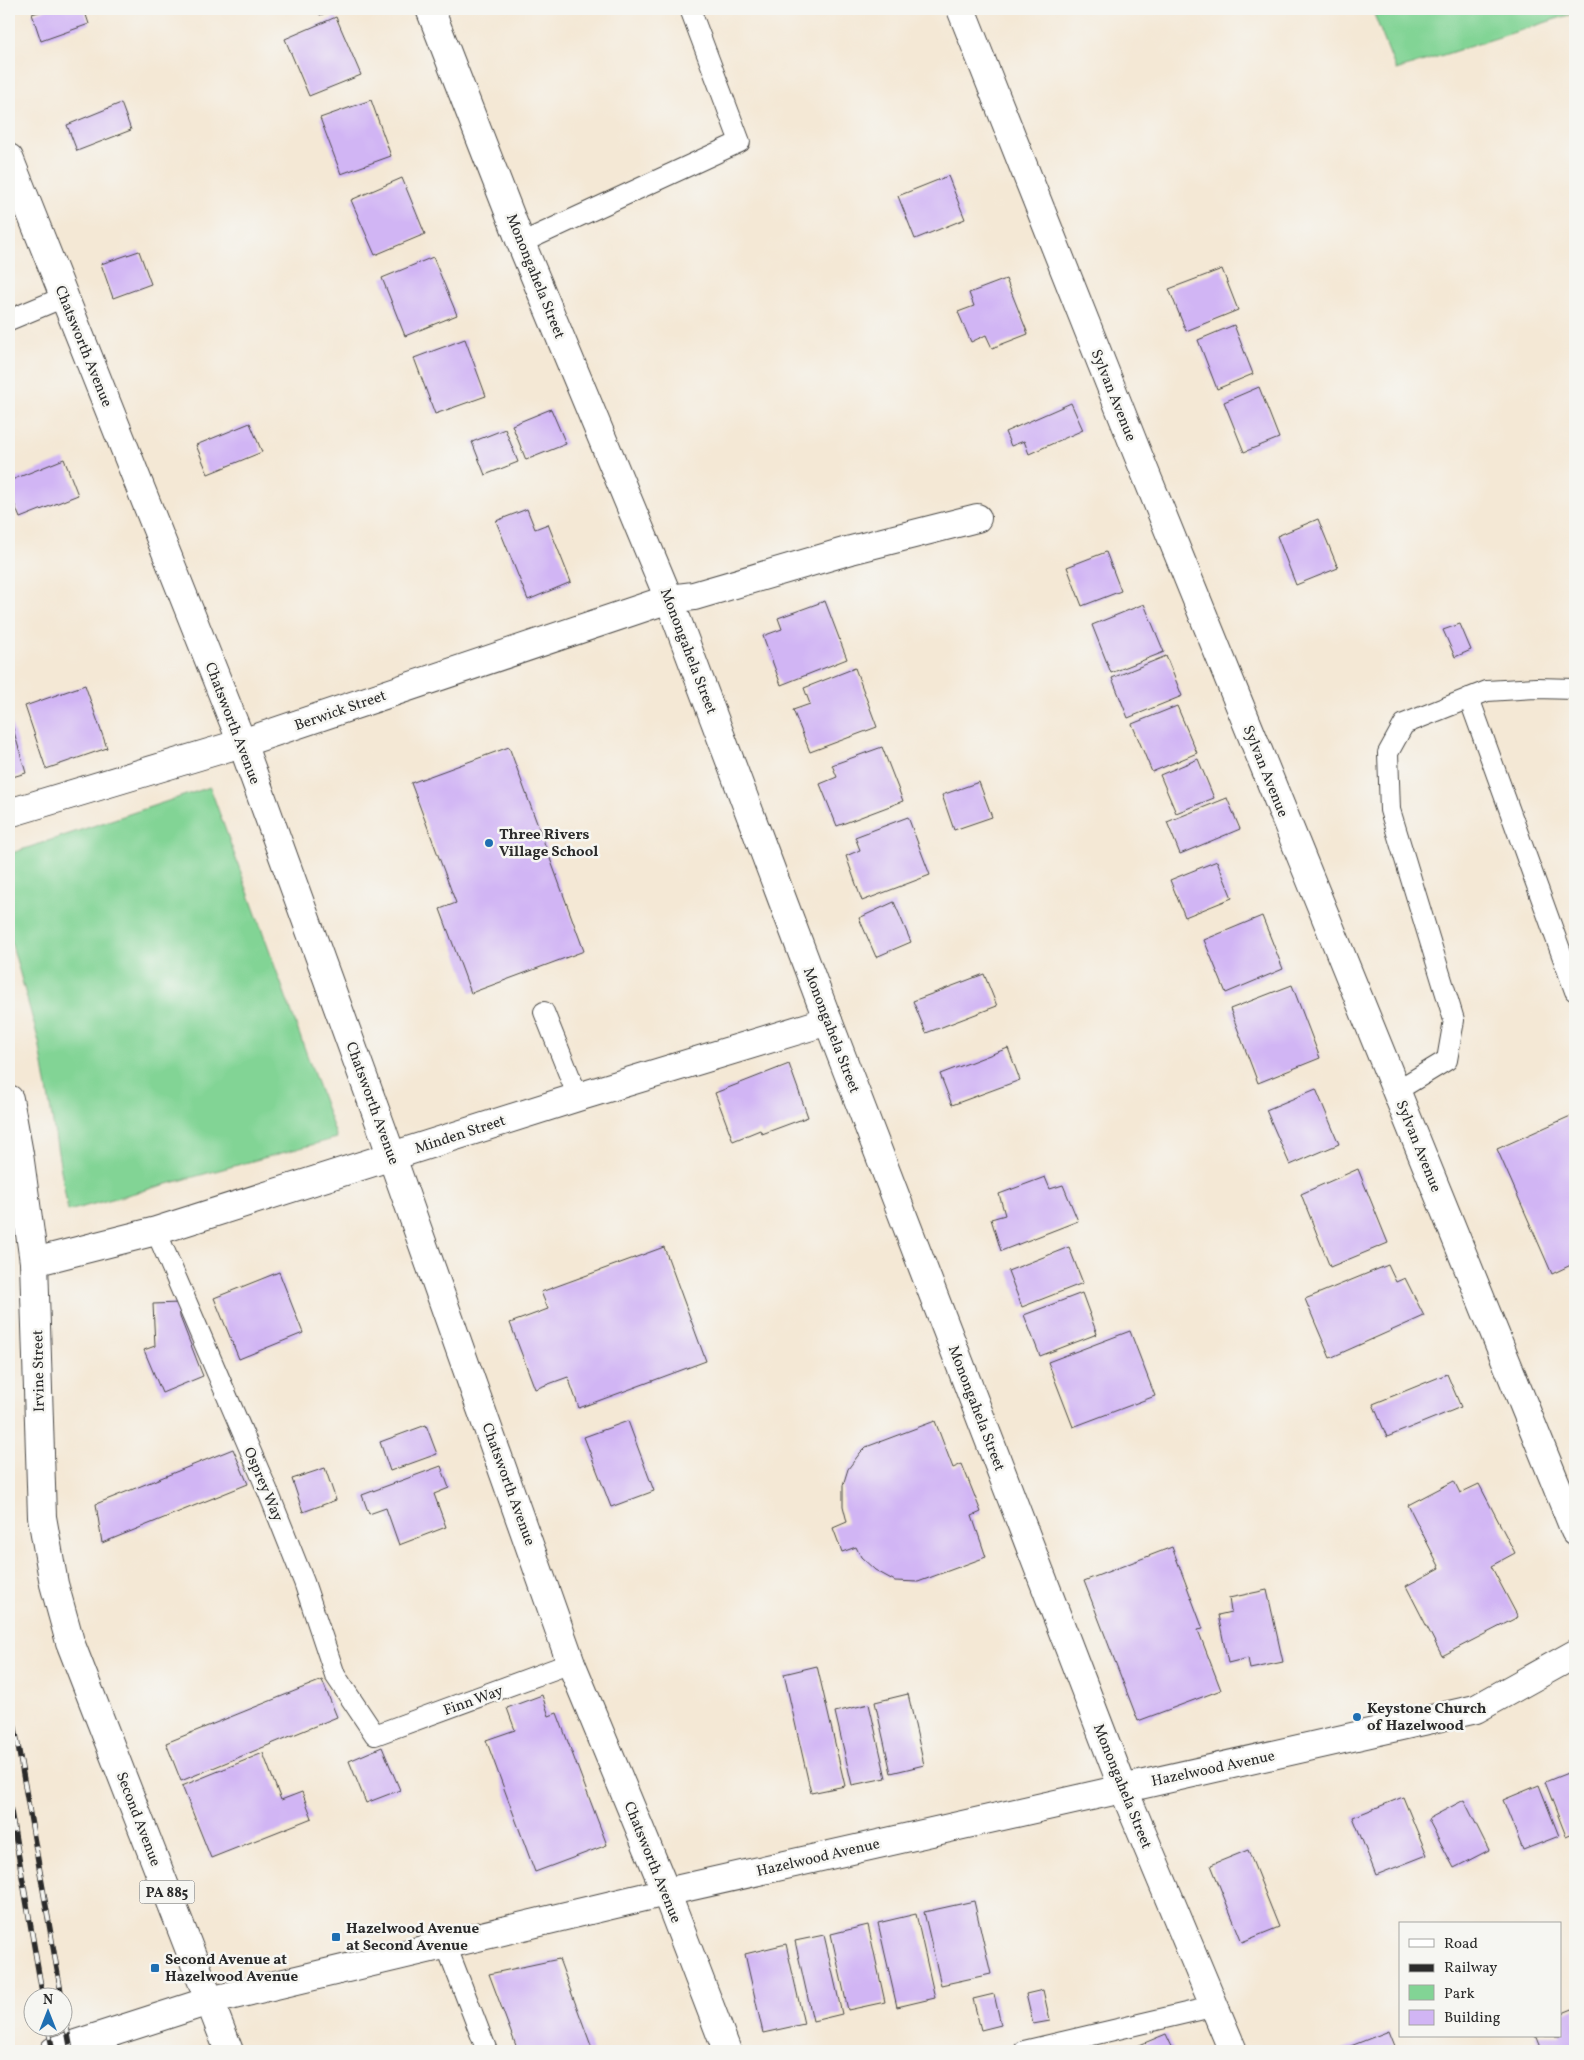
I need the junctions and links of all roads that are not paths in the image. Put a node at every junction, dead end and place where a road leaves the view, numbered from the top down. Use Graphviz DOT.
graph roads {
  1 [pos="430,9"];
  2 [pos="690,9"];
  3 [pos="961,9"];
  4 [pos="9,158"];
  5 [pos="521,243"];
  6 [pos="64,297"];
  7 [pos="9,320"];
  8 [pos="977,518"];
  9 [pos="669,599"];
  10 [pos="1575,689"];
  11 [pos="1469,698"];
  12 [pos="242,743"];
  13 [pos="9,813"];
  14 [pos="1575,991"];
  15 [pos="544,1012"];
  16 [pos="828,1020"];
  17 [pos="1396,1091"];
  18 [pos="578,1097"];
  19 [pos="9,1099"];
  20 [pos="392,1156"];
  21 [pos="156,1231"];
  22 [pos="34,1262"];
  23 [pos="1575,1531"];
  24 [pos="70,1642"];
  25 [pos="1575,1654"];
  26 [pos="571,1663"];
  27 [pos="374,1735"];
  28 [pos="1122,1788"];
  29 [pos="666,1892"];
  30 [pos="446,1945"];
  31 [pos="208,2001"];
  32 [pos="1216,2006"];
  33 [pos="54,2051"];
  34 [pos="229,2051"];
  35 [pos="487,2051"];
  36 [pos="727,2051"];
  37 [pos="1024,2051"];
  38 [pos="1233,2051"];
  1 -- 5 [label="street, Monongahela Street"];
  2 -- 5 [label="lane"];
  3 -- 17 [label="street, Sylvan Avenue"];
  4 -- 6 [label="street, Chatsworth Avenue"];
  5 -- 9 [label="street, Monongahela Street"];
  6 -- 7 [label="lane"];
  6 -- 12 [label="street, Chatsworth Avenue"];
  8 -- 9 [label="street, Berwick Street"];
  9 -- 12 [label="street, Berwick Street"];
  9 -- 16 [label="street, Monongahela Street"];
  10 -- 11 [label="lane"];
  11 -- 14 [label="lane"];
  11 -- 17 [label="lane"];
  12 -- 13 [label="street, Berwick Street"];
  12 -- 20 [label="street, Chatsworth Avenue"];
  15 -- 18 [label="lane"];
  16 -- 18 [label="street, Minden Street"];
  16 -- 28 [label="street, Monongahela Street"];
  17 -- 23 [label="street, Sylvan Avenue"];
  18 -- 20 [label="street, Minden Street"];
  19 -- 22 [label="street, Irvine Street / PA 885"];
  20 -- 21 [label="street, Minden Street"];
  20 -- 26 [label="street, Chatsworth Avenue"];
  21 -- 22 [label="street, Minden Street"];
  21 -- 27 [label="lane, Osprey Way"];
  22 -- 24 [label="street, Irvine Street / PA 885"];
  24 -- 31 [label="street, Second Avenue / PA 885"];
  25 -- 28 [label="street, Hazelwood Avenue"];
  26 -- 27 [label="lane, Finn Way"];
  26 -- 29 [label="street, Chatsworth Avenue"];
  28 -- 29 [label="street, Hazelwood Avenue"];
  28 -- 32 [label="street, Monongahela Street"];
  29 -- 30 [label="street, Hazelwood Avenue"];
  29 -- 36 [label="street, Chatsworth Avenue"];
  30 -- 31 [label="street, Hazelwood Avenue"];
  30 -- 35 [label="lane"];
  31 -- 33 [label="street, Hazelwood Avenue"];
  31 -- 34 [label="street, Second Avenue / PA 885"];
  32 -- 37 [label="lane"];
  32 -- 38 [label="street, Monongahela Street"];
}
